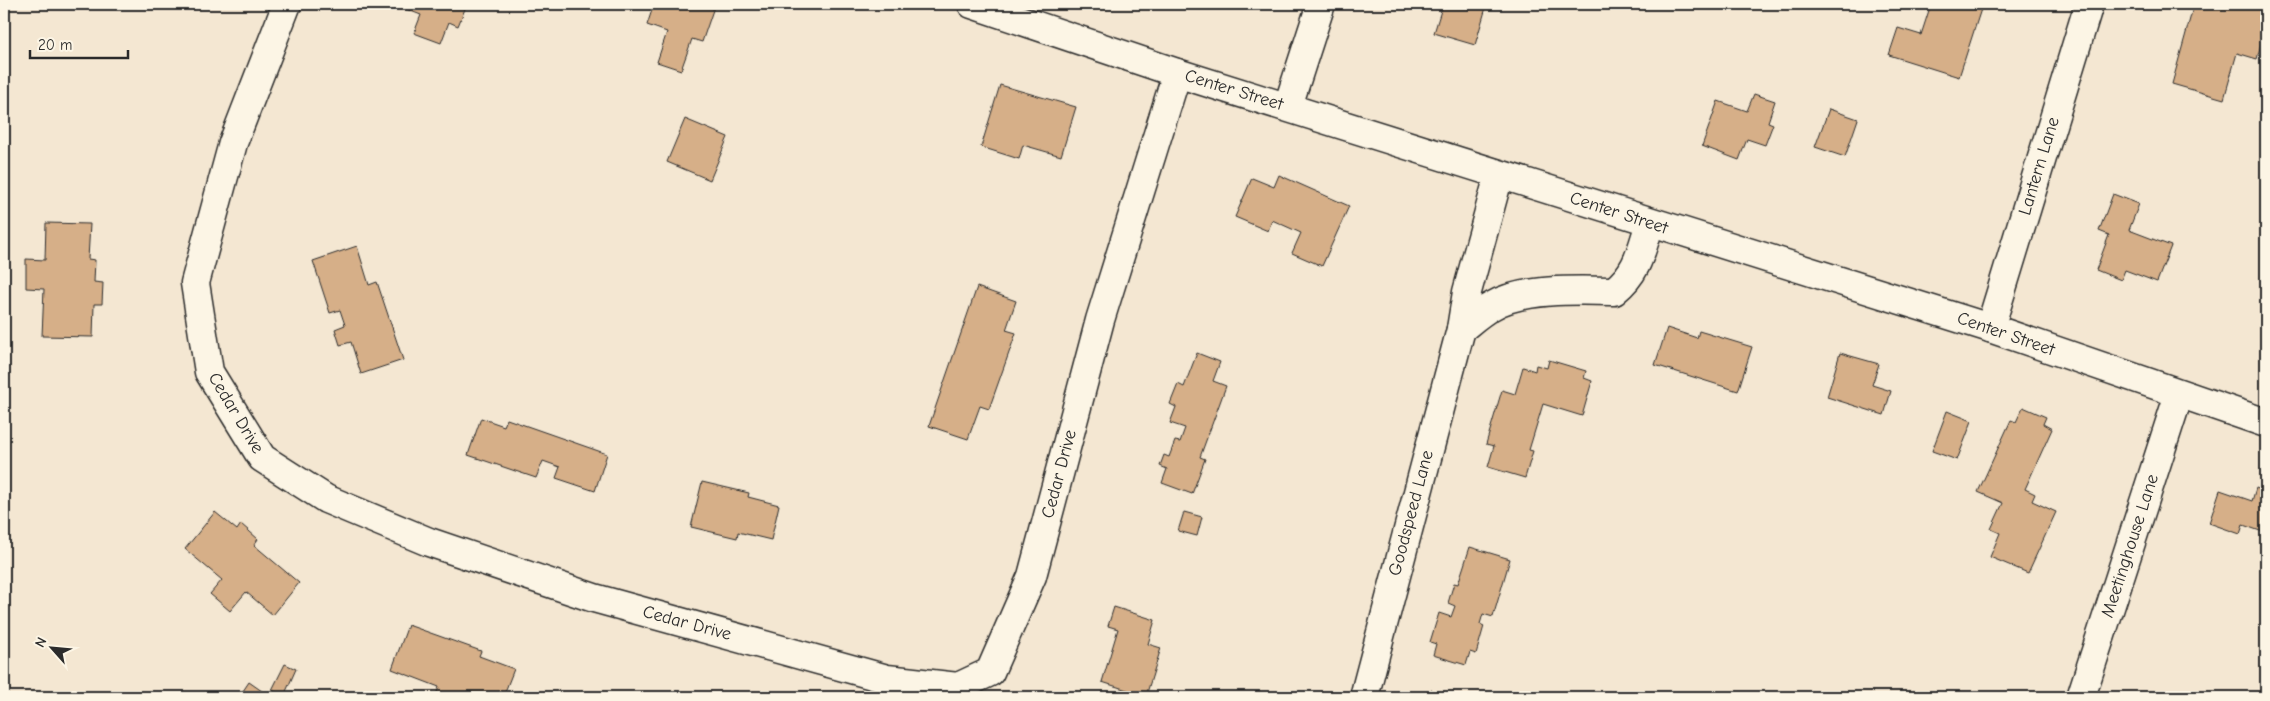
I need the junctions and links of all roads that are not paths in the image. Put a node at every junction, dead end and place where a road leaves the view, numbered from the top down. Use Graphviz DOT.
graph roads {
  1 [pos="287,4"];
  2 [pos="972,4"];
  3 [pos="1321,4"];
  4 [pos="2089,4"];
  5 [pos="1177,73"];
  6 [pos="1288,106"];
  7 [pos="1499,175"];
  8 [pos="1650,223"];
  9 [pos="1990,328"];
  10 [pos="1461,329"];
  11 [pos="2179,394"];
  12 [pos="2266,423"];
  13 [pos="1364,697"];
  14 [pos="2081,697"];
  1 -- 5 [label="street, Cedar Drive"];
  2 -- 5 [label="street, Center Street"];
  3 -- 6 [label="street"];
  4 -- 9 [label="street, Lantern Lane"];
  5 -- 6 [label="street, Center Street"];
  6 -- 7 [label="street, Center Street"];
  7 -- 8 [label="street, Center Street"];
  7 -- 10 [label="street, Goodspeed Lane"];
  8 -- 9 [label="street, Center Street"];
  8 -- 10 [label="street"];
  9 -- 11 [label="street, Center Street"];
  10 -- 13 [label="street, Goodspeed Lane"];
  11 -- 12 [label="street, Center Street"];
  11 -- 14 [label="street, Meetinghouse Lane"];
}
